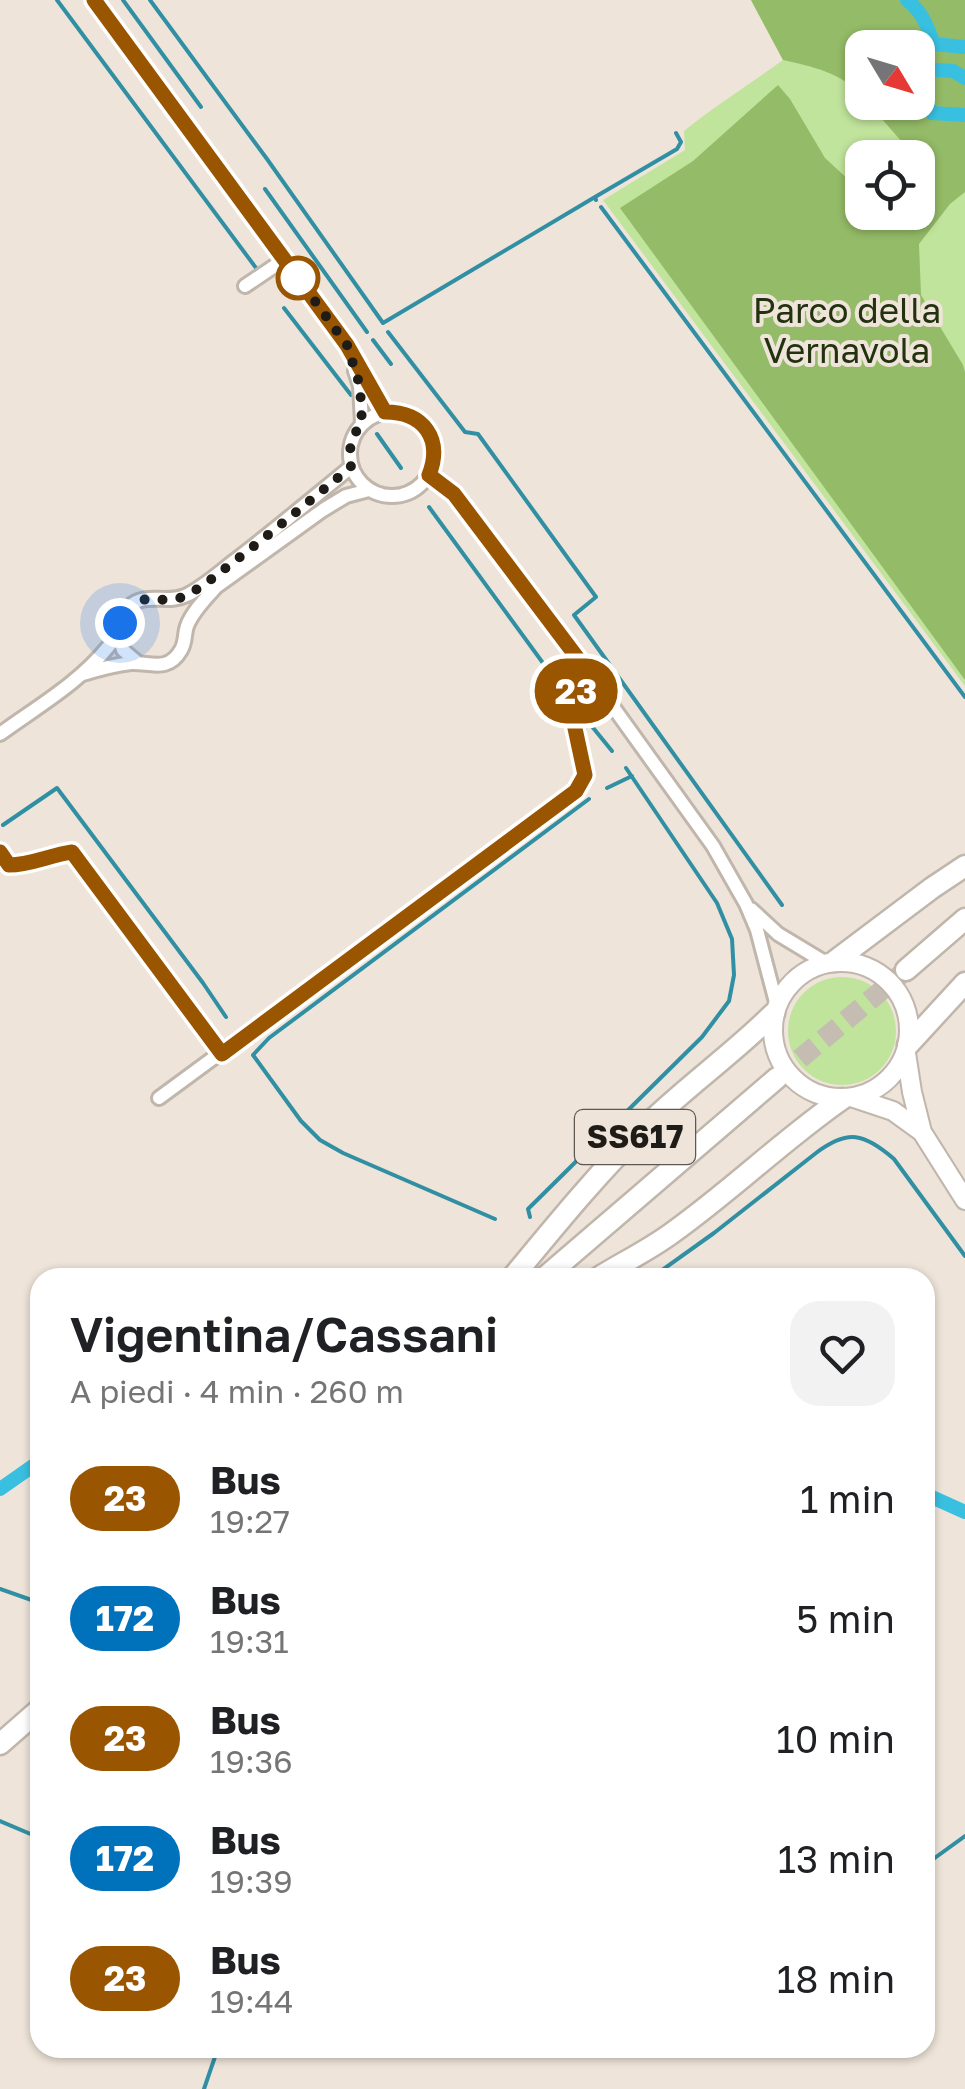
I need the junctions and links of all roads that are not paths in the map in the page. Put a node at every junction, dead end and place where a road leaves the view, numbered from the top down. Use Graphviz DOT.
graph roads {
  1 [pos="94,0"];
  2 [pos="284,259"];
  3 [pos="245,286"];
  4 [pos="347,345"];
  5 [pos="385,412"];
  6 [pos="362,423"];
  7 [pos="351,467"];
  8 [pos="429,475"];
  9 [pos="370,490"];
  10 [pos="168,601"];
  11 [pos="186,627"];
  12 [pos="118,632"];
  13 [pos="137,662"];
  14 [pos="588,672"];
  15 [pos="82,674"];
  16 [pos="605,696"];
  17 [pos="0,734"];
  18 [pos="577,736"];
  19 [pos="965,866"];
  20 [pos="746,904"];
  21 [pos="965,918"];
  22 [pos="830,962"];
  23 [pos="906,970"];
  24 [pos="965,984"];
  25 [pos="776,1009"];
  26 [pos="907,1049"];
  27 [pos="777,1078"];
  28 [pos="159,1098"];
  29 [pos="848,1098"];
  30 [pos="922,1132"];
  31 [pos="965,1200"];
  32 [pos="520,1268"];
  33 [pos="556,1268"];
  34 [pos="615,1268"];
  35 [pos="30,1718"];
  36 [pos="0,1744"];
  1 -- 2 [label="street"];
  2 -- 3 [label="street"];
  2 -- 4 [label="street"];
  4 -- 5 [label="street"];
  4 -- 6 [label="street"];
  5 -- 6 [label="street"];
  5 -- 8 [label="street"];
  6 -- 7 [label="street"];
  7 -- 9 [label="street"];
  7 -- 10 [label="street"];
  8 -- 9 [label="street"];
  8 -- 14 [label="street"];
  9 -- 11 [label="street"];
  10 -- 11 [label="street"];
  10 -- 12 [label="street"];
  11 -- 13 [label="street"];
  12 -- 13 [label="street"];
  12 -- 15 [label="street"];
  13 -- 15 [label="street"];
  14 -- 16 [label="street"];
  14 -- 18 [label="street"];
  15 -- 17 [label="street"];
  16 -- 18 [label="street"];
  16 -- 20 [label="street"];
  18 -- 28 [label="street"];
  19 -- 22 [label="highway"];
  20 -- 22 [label="street"];
  20 -- 25 [label="street"];
  21 -- 23 [label="highway"];
  22 -- 25 [label="main road"];
  22 -- 26 [label="main road"];
  24 -- 26 [label="highway"];
  25 -- 29 [label="main road"];
  25 -- 32 [label="highway, SS617"];
  26 -- 29 [label="main road"];
  26 -- 30 [label="main road"];
  27 -- 33 [label="highway, SS617"];
  29 -- 30 [label="main road"];
  29 -- 34 [label="highway, SS617"];
  30 -- 31 [label="main road"];
  35 -- 36 [label="highway"];
}
